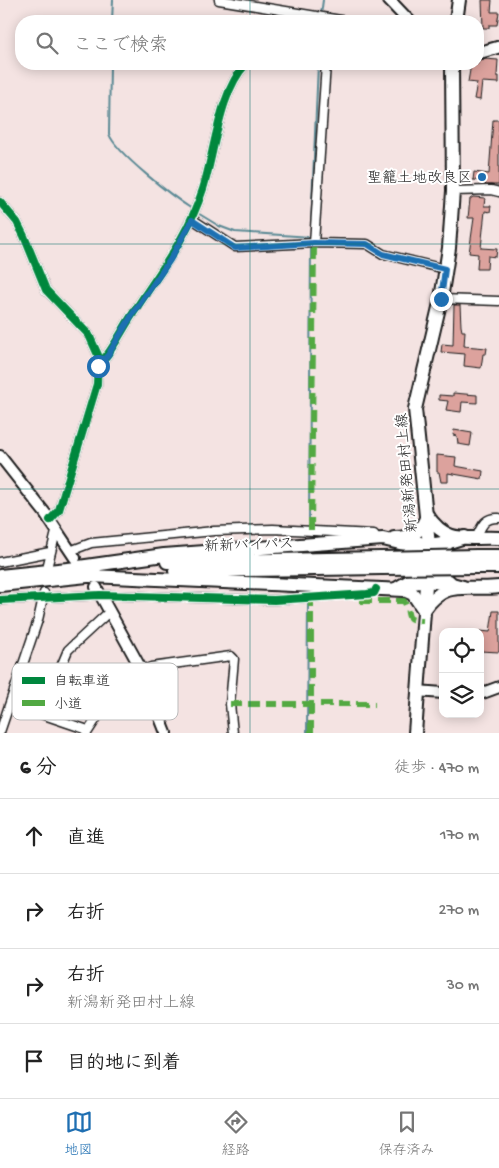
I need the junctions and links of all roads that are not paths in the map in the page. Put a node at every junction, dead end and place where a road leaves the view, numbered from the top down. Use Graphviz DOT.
graph roads {
  1 [pos="219,0"];
  2 [pos="389,0"];
  3 [pos="458,0"];
  4 [pos="294,12"];
  5 [pos="292,15"];
  6 [pos="308,15"];
  7 [pos="403,15"];
  8 [pos="457,15"];
  9 [pos="499,47"];
  10 [pos="484,51"];
  11 [pos="241,70"];
  12 [pos="326,70"];
  13 [pos="452,70"];
  14 [pos="452,191"];
  15 [pos="499,192"];
  16 [pos="0,202"];
  17 [pos="192,220"];
  18 [pos="314,243"];
  19 [pos="445,269"];
  20 [pos="441,299"];
  21 [pos="499,301"];
  22 [pos="98,365"];
  23 [pos="0,456"];
  24 [pos="427,515"];
  25 [pos="499,518"];
  26 [pos="50,520"];
  27 [pos="56,532"];
  28 [pos="471,537"];
  29 [pos="398,538"];
  30 [pos="499,538"];
  31 [pos="380,539"];
  32 [pos="449,542"];
  33 [pos="429,545"];
  34 [pos="50,552"];
  35 [pos="499,556"];
  36 [pos="75,559"];
  37 [pos="0,562"];
  38 [pos="477,562"];
  39 [pos="382,563"];
  40 [pos="428,563"];
  41 [pos="48,564"];
  42 [pos="499,567"];
  43 [pos="0,576"];
  44 [pos="427,581"];
  45 [pos="0,585"];
  46 [pos="457,585"];
  47 [pos="95,586"];
  48 [pos="401,587"];
  49 [pos="499,587"];
  50 [pos="376,589"];
  51 [pos="483,589"];
  52 [pos="499,593"];
  53 [pos="43,596"];
  54 [pos="0,600"];
  55 [pos="424,610"];
  56 [pos="110,611"];
  57 [pos="24,663"];
  58 [pos="63,663"];
  59 [pos="138,663"];
  60 [pos="178,663"];
  61 [pos="499,687"];
  62 [pos="417,691"];
  63 [pos="439,693"];
  64 [pos="484,693"];
  65 [pos="12,699"];
  66 [pos="57,720"];
  67 [pos="95,720"];
  68 [pos="161,720"];
  69 [pos="87,731"];
  70 [pos="0,732"];
  71 [pos="166,733"];
  72 [pos="233,733"];
  73 [pos="415,733"];
  1 -- 4 [label="street"];
  2 -- 7 [label="main road"];
  3 -- 8 [label="main road"];
  4 -- 5 [label="street"];
  4 -- 6 [label="street"];
  9 -- 10 [label="main road"];
  11 -- 17 [label="street"];
  12 -- 18 [label="street"];
  13 -- 14 [label="main road, 新潟新発田村上線"];
  14 -- 15 [label="street"];
  14 -- 19 [label="main road, 新潟新発田村上線"];
  16 -- 22 [label="street"];
  17 -- 18 [label="street"];
  17 -- 22 [label="street"];
  18 -- 19 [label="street"];
  19 -- 20 [label="main road, 新潟新発田村上線"];
  20 -- 21 [label="street"];
  20 -- 24 [label="main road, 新潟新発田村上線"];
  22 -- 26 [label="street"];
  23 -- 26 [label="street"];
  24 -- 28 [label="main road"];
  24 -- 29 [label="main road"];
  24 -- 33 [label="main road, 新潟新発田村上線"];
  25 -- 28 [label="street"];
  26 -- 27 [label="street"];
  27 -- 34 [label="street"];
  27 -- 36 [label="street"];
  28 -- 30 [label="main road"];
  28 -- 32 [label="main road"];
  29 -- 31 [label="main road"];
  29 -- 33 [label="main road"];
  31 -- 36 [label="main road"];
  31 -- 36 [label="street"];
  31 -- 40 [label="main road"];
  32 -- 33 [label="main road"];
  32 -- 40 [label="main road"];
  33 -- 40 [label="main road, 新潟新発田村上線"];
  34 -- 37 [label="street"];
  34 -- 41 [label="street"];
  35 -- 38 [label="main road, 新新バイパス"];
  36 -- 39 [label="main road, 新新バイパス"];
  36 -- 43 [label="main road, 新新バイパス"];
  38 -- 39 [label="main road, 新新バイパス, bridge"];
  38 -- 42 [label="main road, 新新バイパス"];
  39 -- 47 [label="main road, 新新バイパス"];
  40 -- 44 [label="main road, 新潟新発田村上線"];
  40 -- 46 [label="main road"];
  40 -- 48 [label="main road"];
  44 -- 46 [label="main road"];
  44 -- 48 [label="main road"];
  44 -- 55 [label="main road, 新潟新発田村上線"];
  45 -- 47 [label="main road, 新新バイパス"];
  46 -- 51 [label="main road"];
  46 -- 55 [label="main road"];
  47 -- 50 [label="main road"];
  47 -- 50 [label="street"];
  47 -- 53 [label="street"];
  47 -- 56 [label="street"];
  48 -- 50 [label="main road"];
  48 -- 55 [label="main road"];
  49 -- 51 [label="main road"];
  51 -- 52 [label="street"];
  53 -- 54 [label="street"];
  53 -- 57 [label="street"];
  55 -- 62 [label="main road, 新潟新発田村上線"];
  56 -- 58 [label="street"];
  56 -- 59 [label="street"];
  60 -- 72 [label="street"];
  61 -- 64 [label="street"];
  62 -- 63 [label="street"];
  62 -- 73 [label="main road, 新潟新発田村上線"];
  65 -- 70 [label="street"];
  66 -- 69 [label="street"];
  67 -- 69 [label="street"];
  68 -- 71 [label="street"];
}
